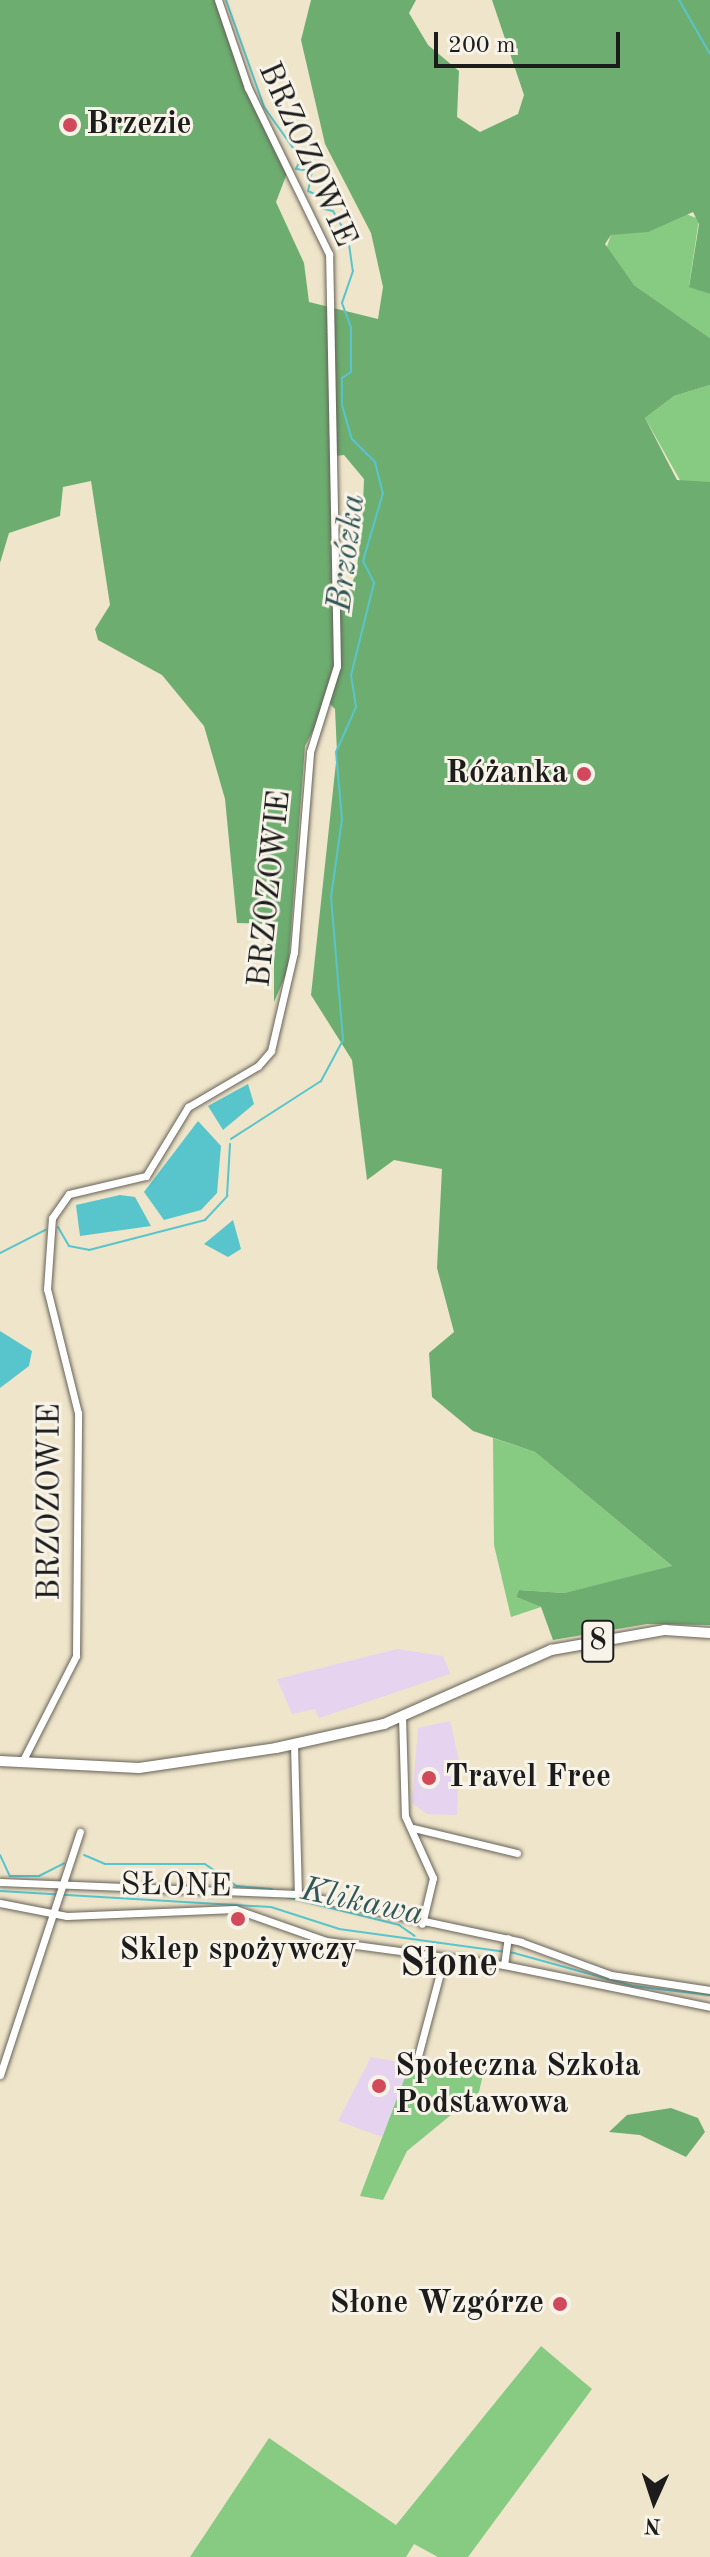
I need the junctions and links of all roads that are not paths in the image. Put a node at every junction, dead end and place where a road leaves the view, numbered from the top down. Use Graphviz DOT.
graph roads {
  1 [pos="218,0"];
  2 [pos="710,1633"];
  3 [pos="402,1717"];
  4 [pos="294,1744"];
  5 [pos="0,1761"];
  6 [pos="22,1762"];
  7 [pos="413,1828"];
  8 [pos="80,1832"];
  9 [pos="517,1853"];
  10 [pos="0,1882"];
  11 [pos="57,1884"];
  12 [pos="298,1894"];
  13 [pos="0,1903"];
  14 [pos="54,1914"];
  15 [pos="422,1924"];
  16 [pos="507,1942"];
  17 [pos="444,1958"];
  18 [pos="504,1965"];
  19 [pos="710,1990"];
  20 [pos="710,2007"];
  21 [pos="417,2060"];
  22 [pos="0,2075"];
  1 -- 6 [label="street, BRZOZOWIE"];
  2 -- 3 [label="highway, 8"];
  3 -- 4 [label="highway, 8"];
  3 -- 7 [label="street"];
  4 -- 6 [label="highway, 8"];
  4 -- 12 [label="street"];
  5 -- 6 [label="highway, 8"];
  7 -- 9 [label="street"];
  7 -- 15 [label="street"];
  8 -- 11 [label="street"];
  10 -- 11 [label="street"];
  11 -- 12 [label="street"];
  11 -- 14 [label="street"];
  12 -- 15 [label="street"];
  13 -- 14 [label="street, SŁONE"];
  14 -- 17 [label="street, SŁONE"];
  14 -- 22 [label="street"];
  15 -- 16 [label="street"];
  16 -- 18 [label="street"];
  16 -- 19 [label="street"];
  17 -- 18 [label="street, SŁONE"];
  17 -- 21 [label="street"];
  18 -- 20 [label="street, SŁONE"];
}
